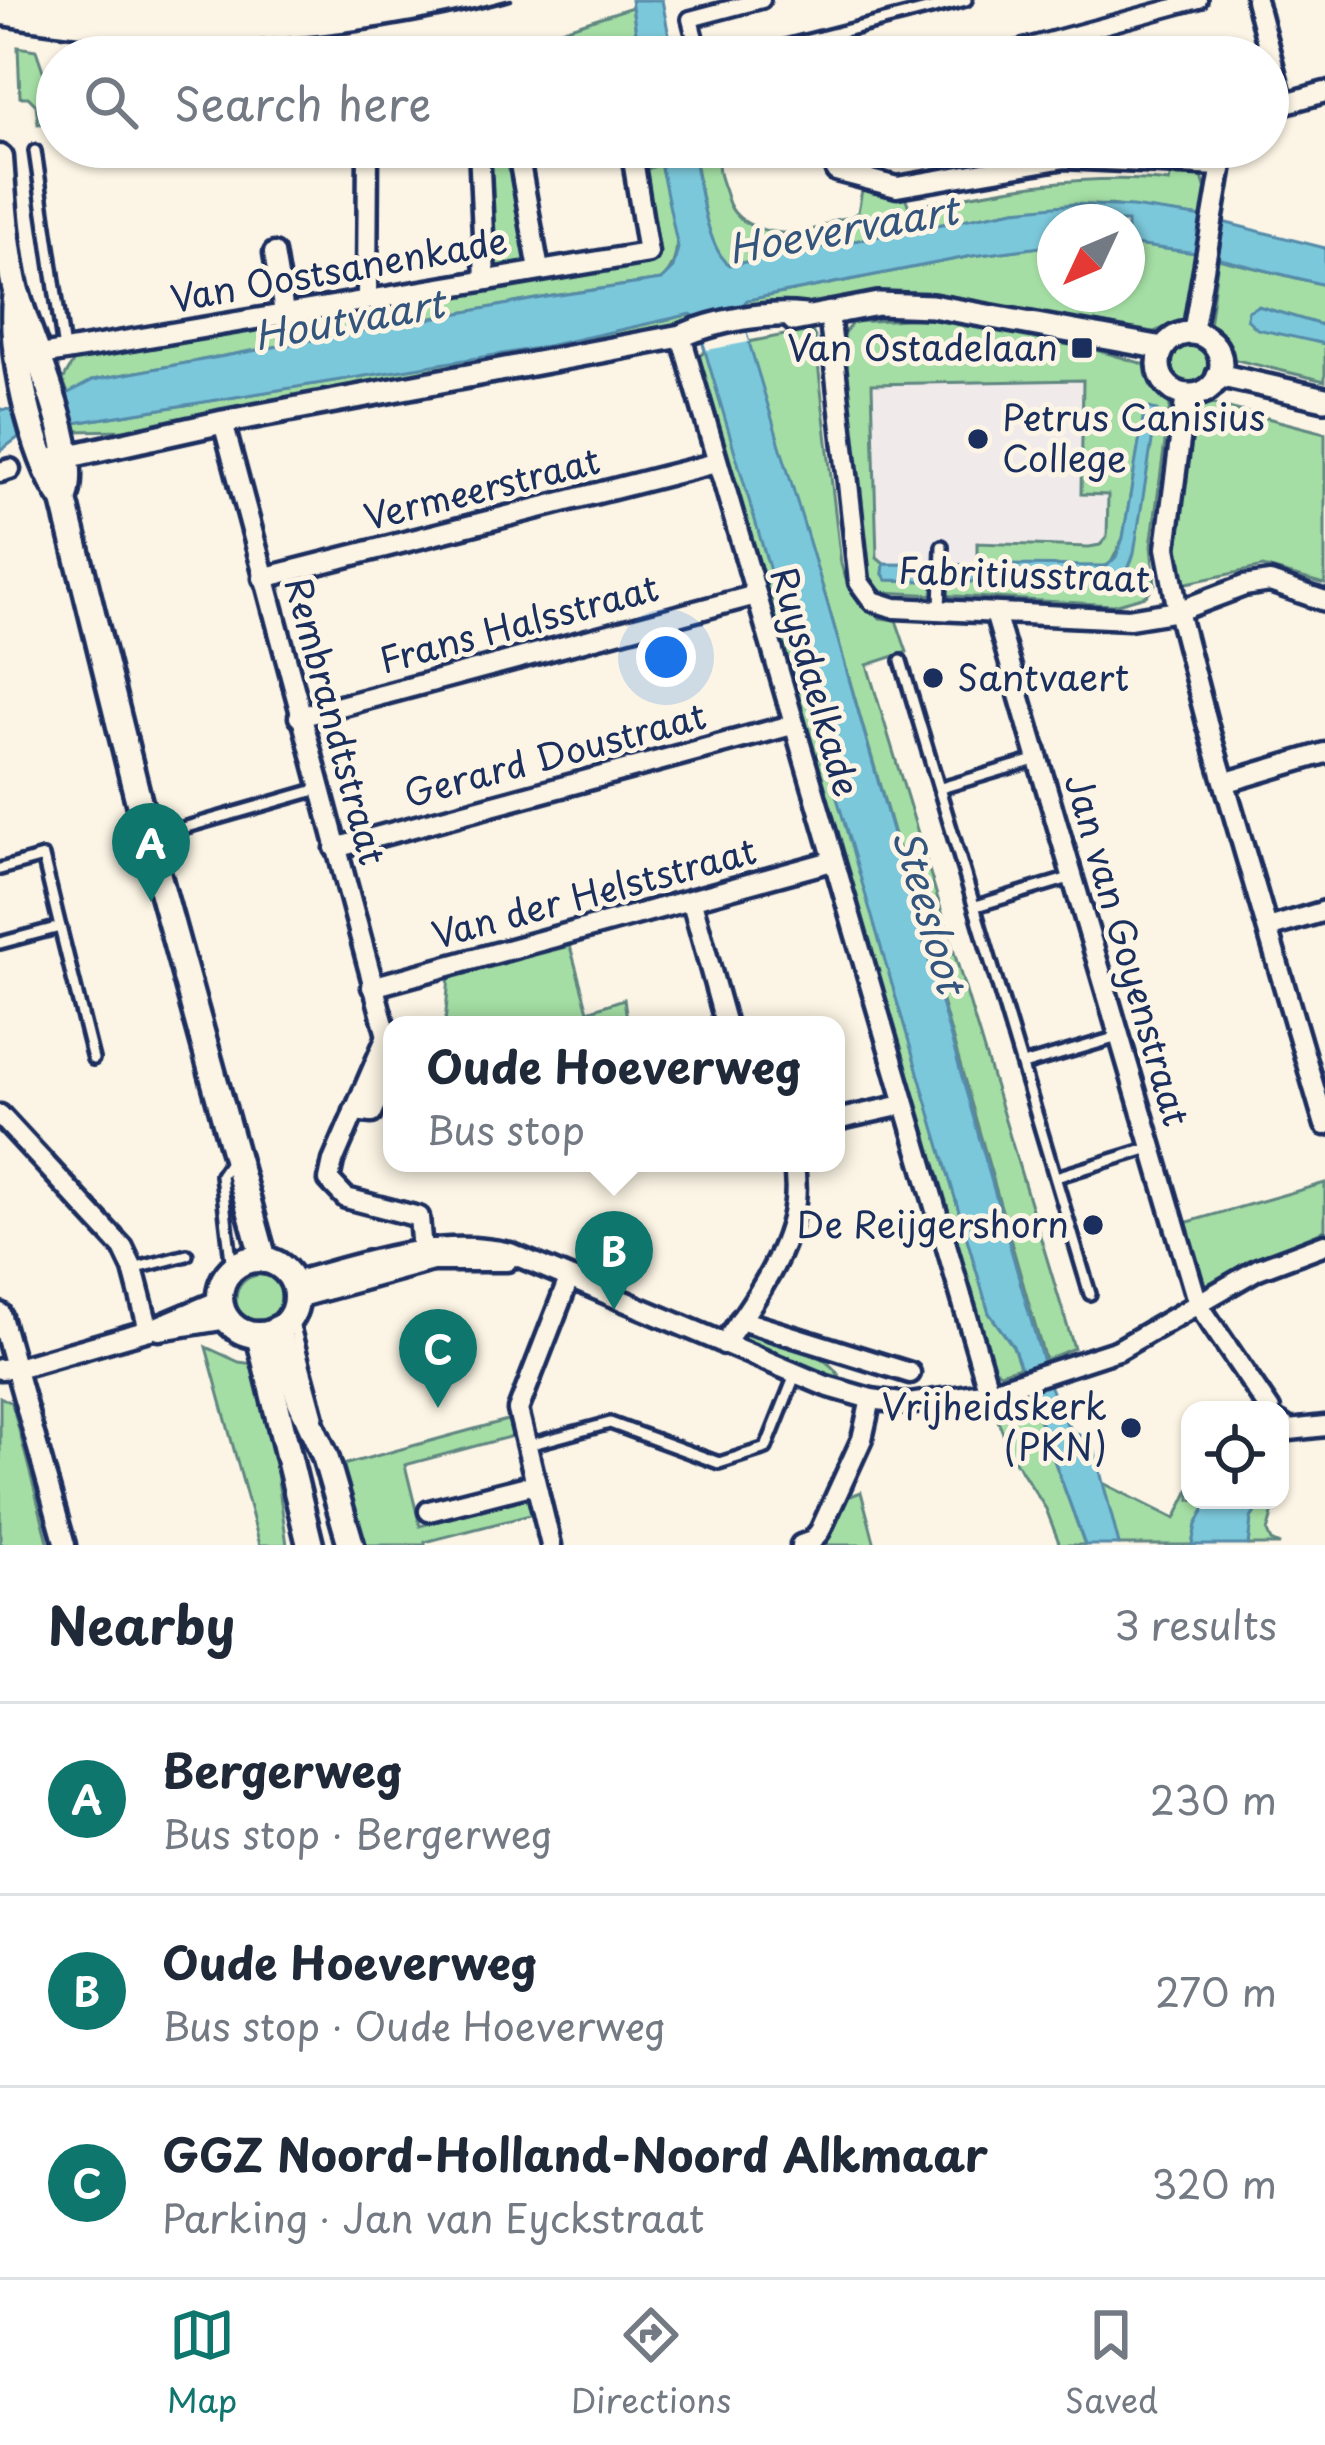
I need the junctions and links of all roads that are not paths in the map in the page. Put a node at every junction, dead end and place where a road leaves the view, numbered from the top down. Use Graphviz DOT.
graph roads {
  1 [pos="762,0"];
  2 [pos="966,0"];
  3 [pos="1199,0"];
  4 [pos="1256,0"];
  5 [pos="694,36"];
  6 [pos="825,36"];
  7 [pos="1066,36"];
  8 [pos="1263,36"];
  9 [pos="1325,92"];
  10 [pos="1289,102"];
  11 [pos="35,152"];
  12 [pos="0,158"];
  13 [pos="368,168"];
  14 [pos="479,168"];
  15 [pos="521,168"];
  16 [pos="634,168"];
  17 [pos="1007,168"];
  18 [pos="1220,168"];
  19 [pos="836,171"];
  20 [pos="274,253"];
  21 [pos="539,270"];
  22 [pos="485,279"];
  23 [pos="367,298"];
  24 [pos="284,312"];
  25 [pos="829,312"];
  26 [pos="694,333"];
  27 [pos="1193,333"];
  28 [pos="1161,354"];
  29 [pos="30,358"];
  30 [pos="1220,370"];
  31 [pos="1186,394"];
  32 [pos="1325,399"];
  33 [pos="223,422"];
  34 [pos="55,459"];
  35 [pos="716,463"];
  36 [pos="942,546"];
  37 [pos="263,578"];
  38 [pos="756,595"];
  39 [pos="1325,601"];
  40 [pos="940,610"];
  41 [pos="1178,611"];
  42 [pos="994,613"];
  43 [pos="901,661"];
  44 [pos="299,717"];
  45 [pos="792,725"];
  46 [pos="1325,753"];
  47 [pos="1038,759"];
  48 [pos="1227,782"];
  49 [pos="941,788"];
  50 [pos="319,789"];
  51 [pos="169,832"];
  52 [pos="335,848"];
  53 [pos="832,861"];
  54 [pos="0,869"];
  55 [pos="1073,878"];
  56 [pos="692,902"];
  57 [pos="976,906"];
  58 [pos="1325,910"];
  59 [pos="59,927"];
  60 [pos="1268,928"];
  61 [pos="0,943"];
  62 [pos="372,987"];
  63 [pos="724,1016"];
  64 [pos="383,1018"];
  65 [pos="1118,1037"];
  66 [pos="383,1051"];
  67 [pos="93,1059"];
  68 [pos="1317,1064"];
  69 [pos="1023,1065"];
  70 [pos="383,1088"];
  71 [pos="903,1105"];
  72 [pos="354,1111"];
  73 [pos="0,1115"];
  74 [pos="845,1118"];
  75 [pos="1325,1125"];
  76 [pos="1150,1148"];
  77 [pos="795,1172"];
  78 [pos="1056,1177"];
  79 [pos="1325,1244"];
  80 [pos="187,1255"];
  81 [pos="423,1256"];
  82 [pos="246,1264"];
  83 [pos="133,1269"];
  84 [pos="569,1279"];
  85 [pos="1090,1294"];
  86 [pos="1198,1304"];
  87 [pos="224,1309"];
  88 [pos="283,1312"];
  89 [pos="0,1313"];
  90 [pos="740,1320"];
  91 [pos="148,1330"];
  92 [pos="724,1344"];
  93 [pos="6,1372"];
  94 [pos="910,1372"];
  95 [pos="796,1373"];
  96 [pos="989,1392"];
  97 [pos="871,1399"];
  98 [pos="1264,1401"];
  99 [pos="1325,1426"];
  100 [pos="1289,1429"];
  101 [pos="525,1446"];
  102 [pos="535,1484"];
  103 [pos="428,1511"];
  104 [pos="65,1545"];
  105 [pos="310,1545"];
  106 [pos="351,1545"];
  107 [pos="551,1545"];
  108 [pos="801,1545"];
  1 -- 5 [label="street"];
  2 -- 6 [label="lane"];
  3 -- 7 [label="street"];
  4 -- 8 [label="street"];
  9 -- 10 [label="street"];
  11 -- 29 [label="lane"];
  12 -- 29 [label="main road"];
  13 -- 23 [label="street"];
  14 -- 22 [label="street"];
  15 -- 21 [label="street"];
  16 -- 21 [label="street, Van Oostsanenkade"];
  17 -- 19 [label="street"];
  18 -- 27 [label="street"];
  20 -- 24 [label="street"];
  21 -- 22 [label="street, Van Oostsanenkade"];
  22 -- 23 [label="street, Van Oostsanenkade"];
  23 -- 24 [label="street, Van Oostsanenkade"];
  24 -- 29 [label="street, Van Oostsanenkade"];
  25 -- 26 [label="street"];
  25 -- 28 [label="street"];
  25 -- 40 [label="street, Fabritiusstraat"];
  26 -- 33 [label="street"];
  26 -- 35 [label="street, Ruysdaelkade"];
  27 -- 28 [label="street"];
  27 -- 30 [label="street"];
  28 -- 31 [label="street"];
  29 -- 34 [label="main road"];
  30 -- 31 [label="street"];
  30 -- 32 [label="street"];
  31 -- 41 [label="street, Fabritiusstraat"];
  33 -- 34 [label="street"];
  33 -- 37 [label="street, Rembrandtstraat"];
  34 -- 82 [label="main road"];
  35 -- 37 [label="street, Vermeerstraat"];
  35 -- 38 [label="street, Ruysdaelkade"];
  36 -- 40 [label="lane"];
  37 -- 44 [label="street, Rembrandtstraat"];
  38 -- 44 [label="street, Frans Halsstraat"];
  38 -- 45 [label="street, Ruysdaelkade"];
  39 -- 41 [label="street"];
  40 -- 42 [label="street, Fabritiusstraat"];
  41 -- 42 [label="street, Fabritiusstraat"];
  41 -- 48 [label="street"];
  42 -- 47 [label="street, Jan van Goyenstraat"];
  43 -- 49 [label="lane"];
  44 -- 50 [label="street, Rembrandtstraat"];
  45 -- 52 [label="street, Gerard Doustraat"];
  45 -- 53 [label="street, Ruysdaelkade"];
  46 -- 48 [label="street"];
  47 -- 49 [label="lane"];
  47 -- 55 [label="street, Jan van Goyenstraat"];
  48 -- 60 [label="street"];
  49 -- 57 [label="lane"];
  50 -- 51 [label="lane"];
  50 -- 52 [label="street, Rembrandtstraat"];
  52 -- 62 [label="street, Rembrandtstraat"];
  53 -- 56 [label="street, Van der Helststraat"];
  53 -- 71 [label="street, Ruysdaelkade"];
  54 -- 59 [label="lane"];
  55 -- 57 [label="lane"];
  55 -- 65 [label="street, Jan van Goyenstraat"];
  56 -- 62 [label="street, Van der Helststraat"];
  56 -- 63 [label="street"];
  57 -- 69 [label="lane"];
  58 -- 60 [label="street"];
  59 -- 61 [label="lane"];
  59 -- 67 [label="lane"];
  60 -- 68 [label="street"];
  62 -- 64 [label="street, Rembrandtstraat"];
  65 -- 69 [label="lane"];
  65 -- 76 [label="street, Jan van Goyenstraat"];
  66 -- 72 [label="street"];
  68 -- 75 [label="street"];
  69 -- 78 [label="lane"];
  70 -- 72 [label="street"];
  71 -- 74 [label="street"];
  71 -- 96 [label="street, Ruysdaelkade"];
  72 -- 81 [label="street"];
  73 -- 83 [label="street"];
  76 -- 78 [label="lane"];
  76 -- 86 [label="street, Jan van Goyenstraat"];
  77 -- 90 [label="street"];
  78 -- 85 [label="lane"];
  79 -- 86 [label="street"];
  80 -- 83 [label="lane"];
  81 -- 84 [label="street"];
  81 -- 88 [label="street"];
  82 -- 87 [label="main road"];
  82 -- 88 [label="main road"];
  83 -- 91 [label="street"];
  84 -- 92 [label="street"];
  84 -- 101 [label="street"];
  86 -- 96 [label="street"];
  86 -- 98 [label="street, Jan van Goyenstraat"];
  87 -- 88 [label="main road"];
  87 -- 91 [label="street"];
  88 -- 105 [label="main road"];
  88 -- 106 [label="main road"];
  89 -- 93 [label="street"];
  90 -- 92 [label="street"];
  90 -- 94 [label="street"];
  91 -- 93 [label="street"];
  92 -- 95 [label="street"];
  93 -- 104 [label="street"];
  95 -- 97 [label="street"];
  95 -- 101 [label="lane"];
  96 -- 97 [label="street"];
  97 -- 108 [label="street"];
  99 -- 100 [label="street"];
  101 -- 102 [label="street"];
  102 -- 103 [label="street"];
  102 -- 107 [label="street"];
}
